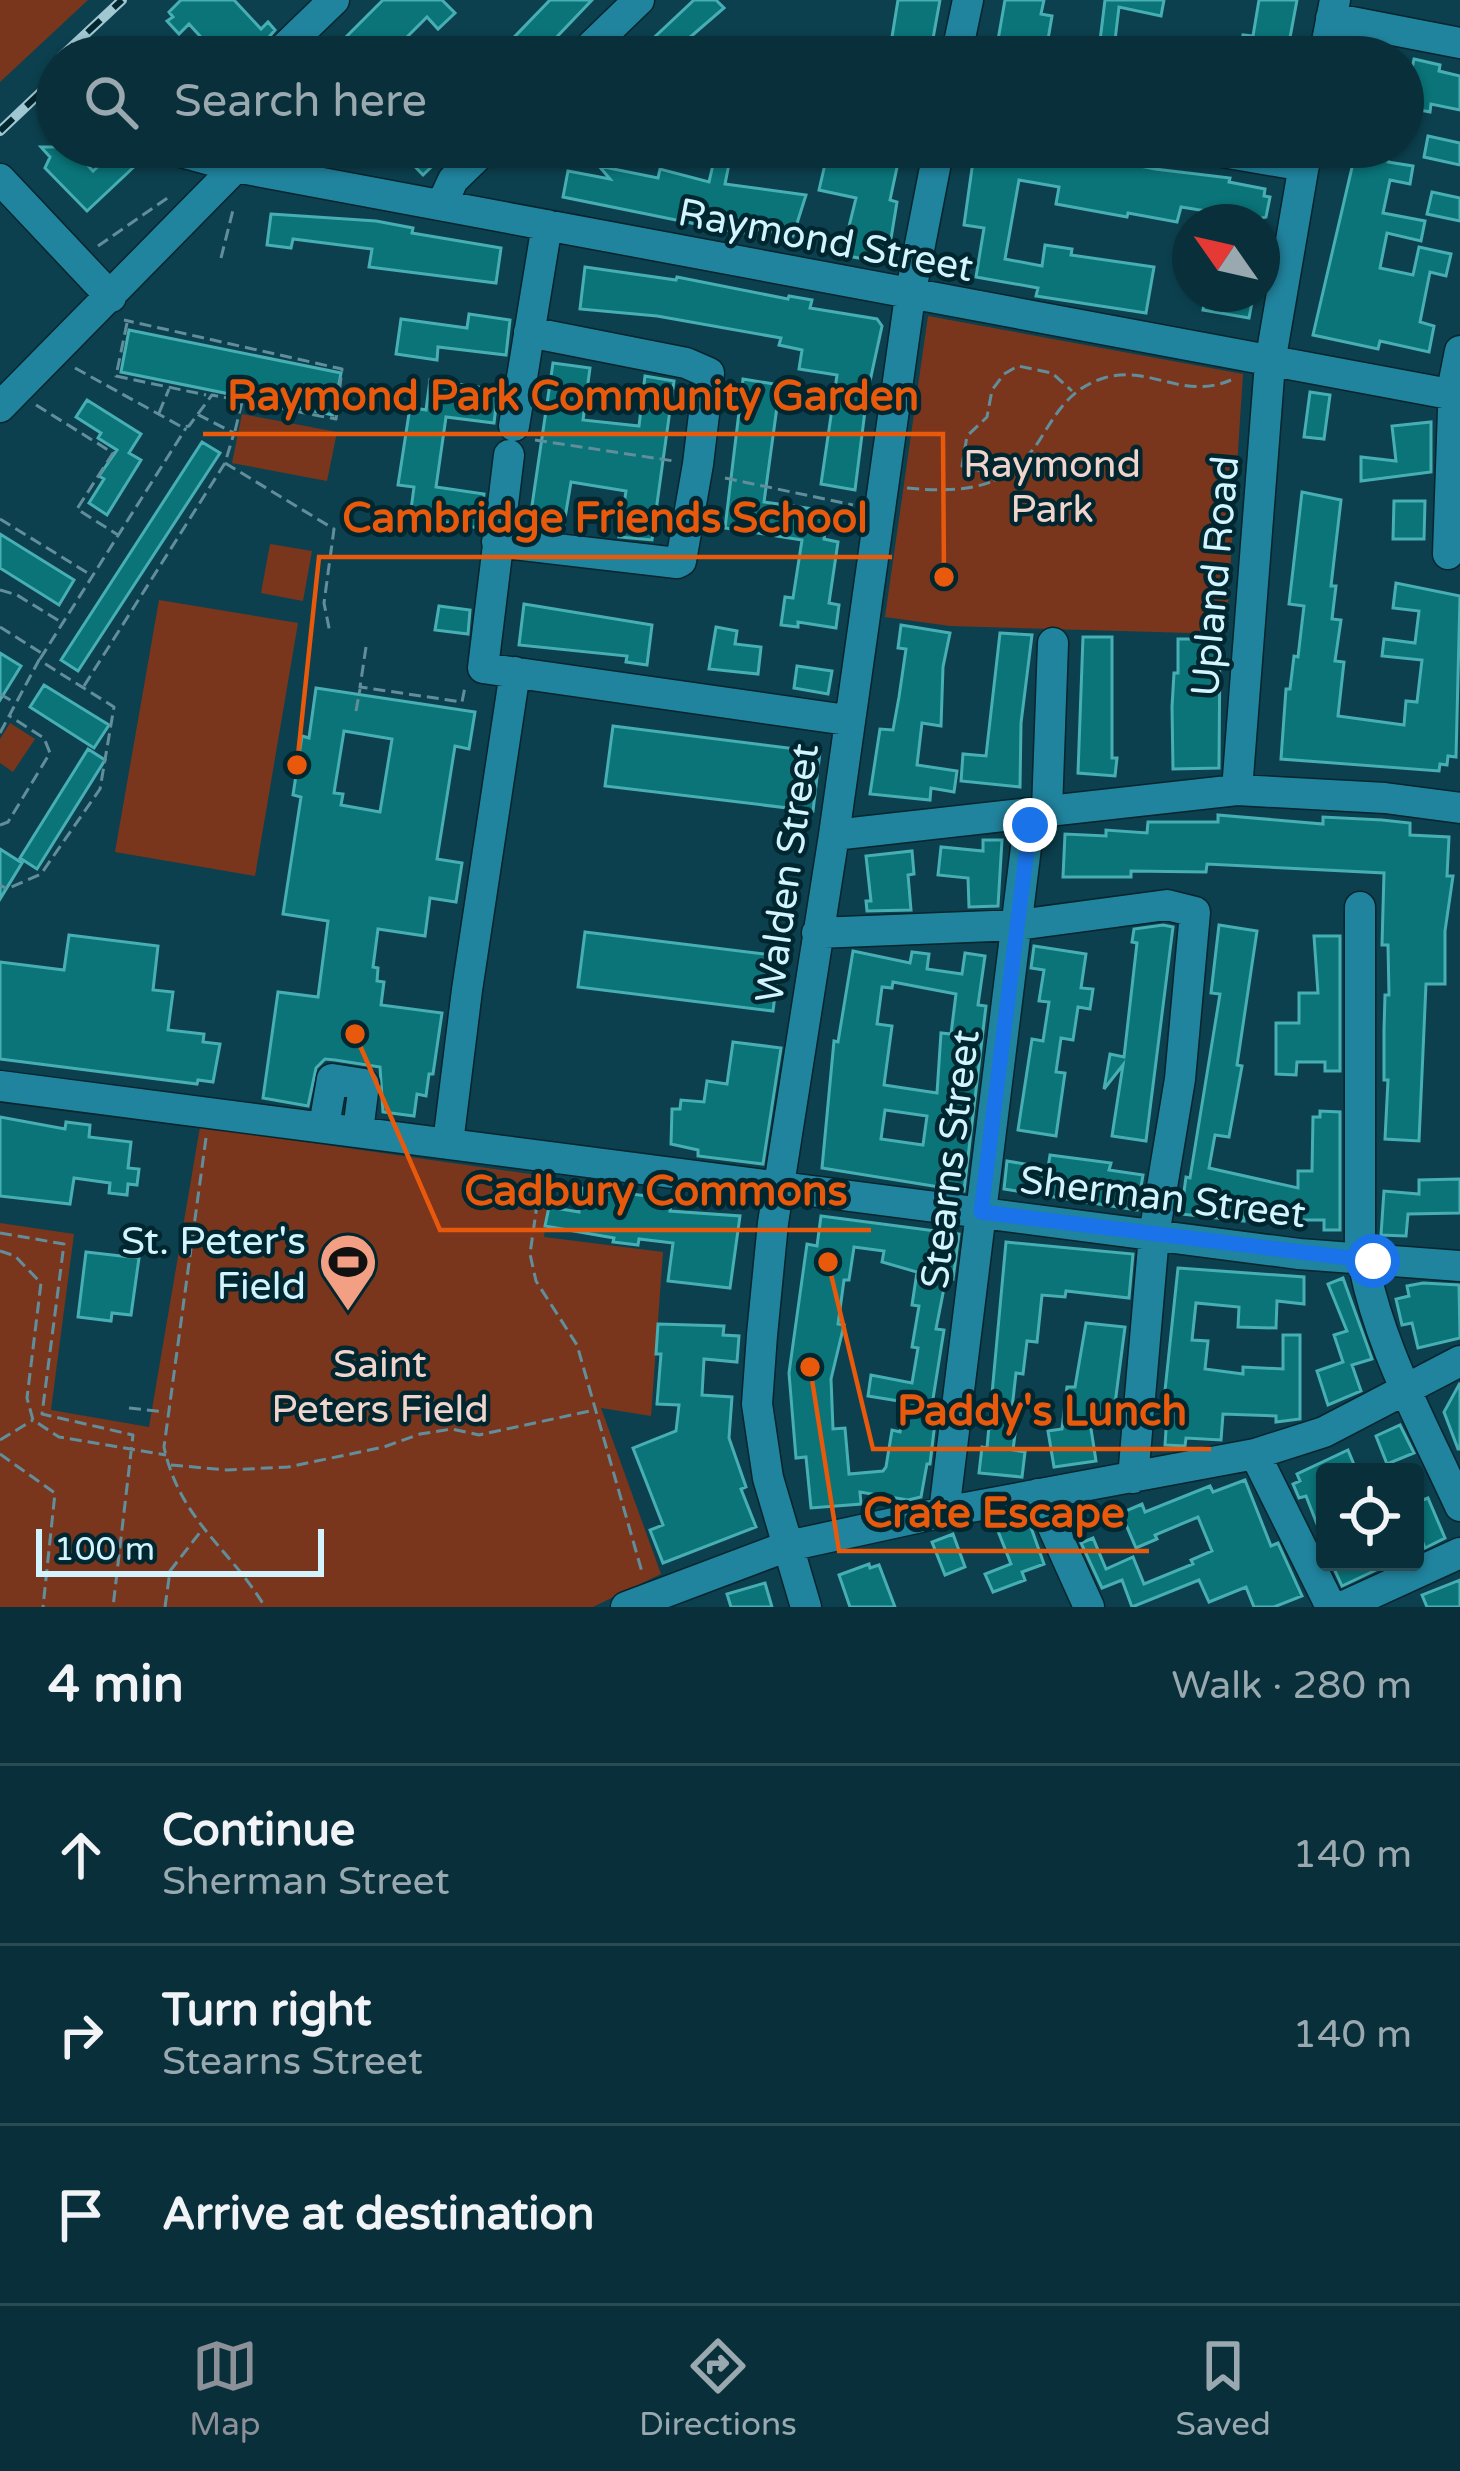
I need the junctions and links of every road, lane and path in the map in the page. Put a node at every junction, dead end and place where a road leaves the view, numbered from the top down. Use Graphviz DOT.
graph roads {
  1 [pos="334,0"];
  2 [pos="639,0"];
  3 [pos="968,0"];
  4 [pos="1333,9"];
  5 [pos="297,36"];
  6 [pos="602,36"];
  7 [pos="960,36"];
  8 [pos="1460,43"];
  9 [pos="212,168"];
  10 [pos="465,168"];
  11 [pos="926,168"];
  12 [pos="1304,168"];
  13 [pos="0,179"];
  14 [pos="236,182"];
  15 [pos="167,199"];
  16 [pos="442,204"];
  17 [pos="547,225"];
  18 [pos="221,258"];
  19 [pos="77,261"];
  20 [pos="910,296"];
  21 [pos="118,312"];
  22 [pos="529,332"];
  23 [pos="1460,351"];
  24 [pos="1270,363"];
  25 [pos="71,366"];
  26 [pos="116,376"];
  27 [pos="1232,380"];
  28 [pos="170,387"];
  29 [pos="111,388"];
  30 [pos="1073,392"];
  31 [pos="209,395"];
  32 [pos="1458,396"];
  33 [pos="242,402"];
  34 [pos="35,404"];
  35 [pos="0,407"];
  36 [pos="197,414"];
  37 [pos="158,415"];
  38 [pos="186,428"];
  39 [pos="234,433"];
  40 [pos="516,440"];
  41 [pos="225,464"];
  42 [pos="712,471"];
  43 [pos="996,481"];
  44 [pos="900,487"];
  45 [pos="861,506"];
  46 [pos="0,519"];
  47 [pos="118,536"];
  48 [pos="497,542"];
  49 [pos="1448,554"];
  50 [pos="92,576"];
  51 [pos="0,590"];
  52 [pos="63,623"];
  53 [pos="0,626"];
  54 [pos="329,633"];
  55 [pos="1053,644"];
  56 [pos="366,647"];
  57 [pos="41,657"];
  58 [pos="515,672"];
  59 [pos="474,676"];
  60 [pos="360,687"];
  61 [pos="83,688"];
  62 [pos="0,694"];
  63 [pos="14,702"];
  64 [pos="356,711"];
  65 [pos="7,715"];
  66 [pos="847,720"];
  67 [pos="0,733"];
  68 [pos="1237,790"];
  69 [pos="1460,808"];
  70 [pos="1038,813"];
  71 [pos="0,825"];
  72 [pos="834,835"];
  73 [pos="0,885"];
  74 [pos="1360,907"];
  75 [pos="1018,926"];
  76 [pos="818,933"];
  77 [pos="0,1086"];
  78 [pos="324,1126"];
  79 [pos="207,1130"];
  80 [pos="358,1131"];
  81 [pos="448,1143"];
  82 [pos="543,1155"];
  83 [pos="780,1190"];
  84 [pos="981,1212"];
  85 [pos="0,1233"];
  86 [pos="1154,1234"];
  87 [pos="0,1251"];
  88 [pos="1362,1260"];
  89 [pos="1460,1266"];
  90 [pos="1460,1361"];
  91 [pos="1408,1390"];
  92 [pos="129,1408"];
  93 [pos="593,1410"];
  94 [pos="167,1413"];
  95 [pos="33,1420"];
  96 [pos="0,1440"];
  97 [pos="130,1451"];
  98 [pos="0,1454"];
  99 [pos="1255,1454"];
  100 [pos="166,1455"];
  101 [pos="169,1465"];
  102 [pos="1133,1478"];
  103 [pos="1038,1494"];
  104 [pos="1460,1506"];
  105 [pos="944,1512"];
  106 [pos="202,1530"];
  107 [pos="788,1546"];
  108 [pos="1460,1553"];
  109 [pos="638,1602"];
  110 [pos="43,1607"];
  111 [pos="112,1607"];
  112 [pos="165,1607"];
  113 [pos="266,1607"];
  114 [pos="806,1607"];
  115 [pos="1089,1607"];
  116 [pos="1330,1607"];
  117 [pos="1342,1607"];
  1 -- 5 [label="street"];
  2 -- 6 [label="street"];
  3 -- 7 [label="street"];
  4 -- 8 [label="street"];
  9 -- 14 [label="street, Raymond Street"];
  10 -- 16 [label="street"];
  11 -- 20 [label="street, Walden Street"];
  12 -- 24 [label="street, Upland Road"];
  13 -- 19 [label="street"];
  14 -- 16 [label="street, Raymond Street"];
  14 -- 18 [label="path"];
  14 -- 21 [label="street"];
  15 -- 19 [label="path"];
  16 -- 17 [label="street, Raymond Street"];
  17 -- 20 [label="street, Raymond Street"];
  17 -- 22 [label="street"];
  19 -- 21 [label="street"];
  20 -- 24 [label="street, Raymond Street"];
  20 -- 66 [label="street, Walden Street"];
  21 -- 26 [label="path"];
  21 -- 33 [label="path"];
  21 -- 35 [label="street"];
  22 -- 40 [label="street"];
  22 -- 42 [label="street"];
  23 -- 32 [label="street"];
  24 -- 32 [label="street, Raymond Street"];
  24 -- 68 [label="street, Upland Road"];
  25 -- 29 [label="path"];
  26 -- 28 [label="path"];
  26 -- 29 [label="path"];
  27 -- 30 [label="path"];
  28 -- 31 [label="path"];
  28 -- 37 [label="path"];
  29 -- 37 [label="path"];
  30 -- 43 [label="path"];
  30 -- 43 [label="path"];
  31 -- 33 [label="path"];
  31 -- 36 [label="path"];
  32 -- 49 [label="street"];
  33 -- 39 [label="path"];
  34 -- 47 [label="path"];
  36 -- 38 [label="path"];
  36 -- 39 [label="path"];
  37 -- 38 [label="path"];
  38 -- 47 [label="path"];
  39 -- 41 [label="path"];
  40 -- 42 [label="path"];
  40 -- 48 [label="street"];
  41 -- 54 [label="path"];
  41 -- 61 [label="path"];
  42 -- 45 [label="path"];
  42 -- 48 [label="street"];
  43 -- 44 [label="path"];
  46 -- 50 [label="path"];
  47 -- 50 [label="path"];
  48 -- 59 [label="street"];
  50 -- 52 [label="path"];
  51 -- 52 [label="path"];
  52 -- 57 [label="path"];
  53 -- 57 [label="path"];
  55 -- 70 [label="street, Stearns Street"];
  56 -- 60 [label="path"];
  57 -- 61 [label="path"];
  57 -- 63 [label="path"];
  58 -- 59 [label="street"];
  58 -- 66 [label="street"];
  58 -- 81 [label="street"];
  59 -- 60 [label="path"];
  60 -- 64 [label="path"];
  61 -- 73 [label="path"];
  62 -- 63 [label="path"];
  63 -- 65 [label="path"];
  65 -- 67 [label="path"];
  65 -- 71 [label="path"];
  66 -- 72 [label="street, Walden Street"];
  68 -- 69 [label="street"];
  68 -- 70 [label="street"];
  70 -- 72 [label="street"];
  70 -- 75 [label="street, Stearns Street"];
  72 -- 76 [label="street, Walden Street"];
  74 -- 88 [label="street"];
  75 -- 76 [label="street"];
  75 -- 84 [label="street, Stearns Street"];
  75 -- 86 [label="street"];
  76 -- 83 [label="street, Walden Street"];
  77 -- 78 [label="street, Sherman Street"];
  78 -- 80 [label="street, Sherman Street"];
  78 -- 80 [label="street"];
  79 -- 94 [label="path"];
  80 -- 81 [label="street, Sherman Street"];
  81 -- 82 [label="street, Sherman Street"];
  82 -- 83 [label="street, Sherman Street"];
  82 -- 93 [label="path"];
  83 -- 84 [label="street, Sherman Street"];
  83 -- 107 [label="street, Walden Street"];
  84 -- 86 [label="street, Sherman Street"];
  84 -- 105 [label="street, Stearns Street"];
  85 -- 97 [label="path"];
  86 -- 88 [label="street, Sherman Street"];
  86 -- 102 [label="street"];
  87 -- 95 [label="path"];
  88 -- 89 [label="street, Sherman Street"];
  88 -- 91 [label="street"];
  90 -- 91 [label="street"];
  91 -- 99 [label="street"];
  91 -- 104 [label="street"];
  92 -- 94 [label="path"];
  93 -- 101 [label="path"];
  93 -- 109 [label="path"];
  94 -- 100 [label="path"];
  95 -- 96 [label="path"];
  95 -- 97 [label="path"];
  97 -- 100 [label="path"];
  97 -- 111 [label="path"];
  98 -- 110 [label="path"];
  99 -- 102 [label="street"];
  99 -- 116 [label="street"];
  100 -- 101 [label="path"];
  101 -- 106 [label="path"];
  102 -- 103 [label="street"];
  103 -- 105 [label="street"];
  103 -- 115 [label="street"];
  105 -- 107 [label="street"];
  106 -- 112 [label="path"];
  106 -- 113 [label="path"];
  107 -- 109 [label="street"];
  107 -- 114 [label="street, Walden Street"];
  108 -- 117 [label="street"];
}
